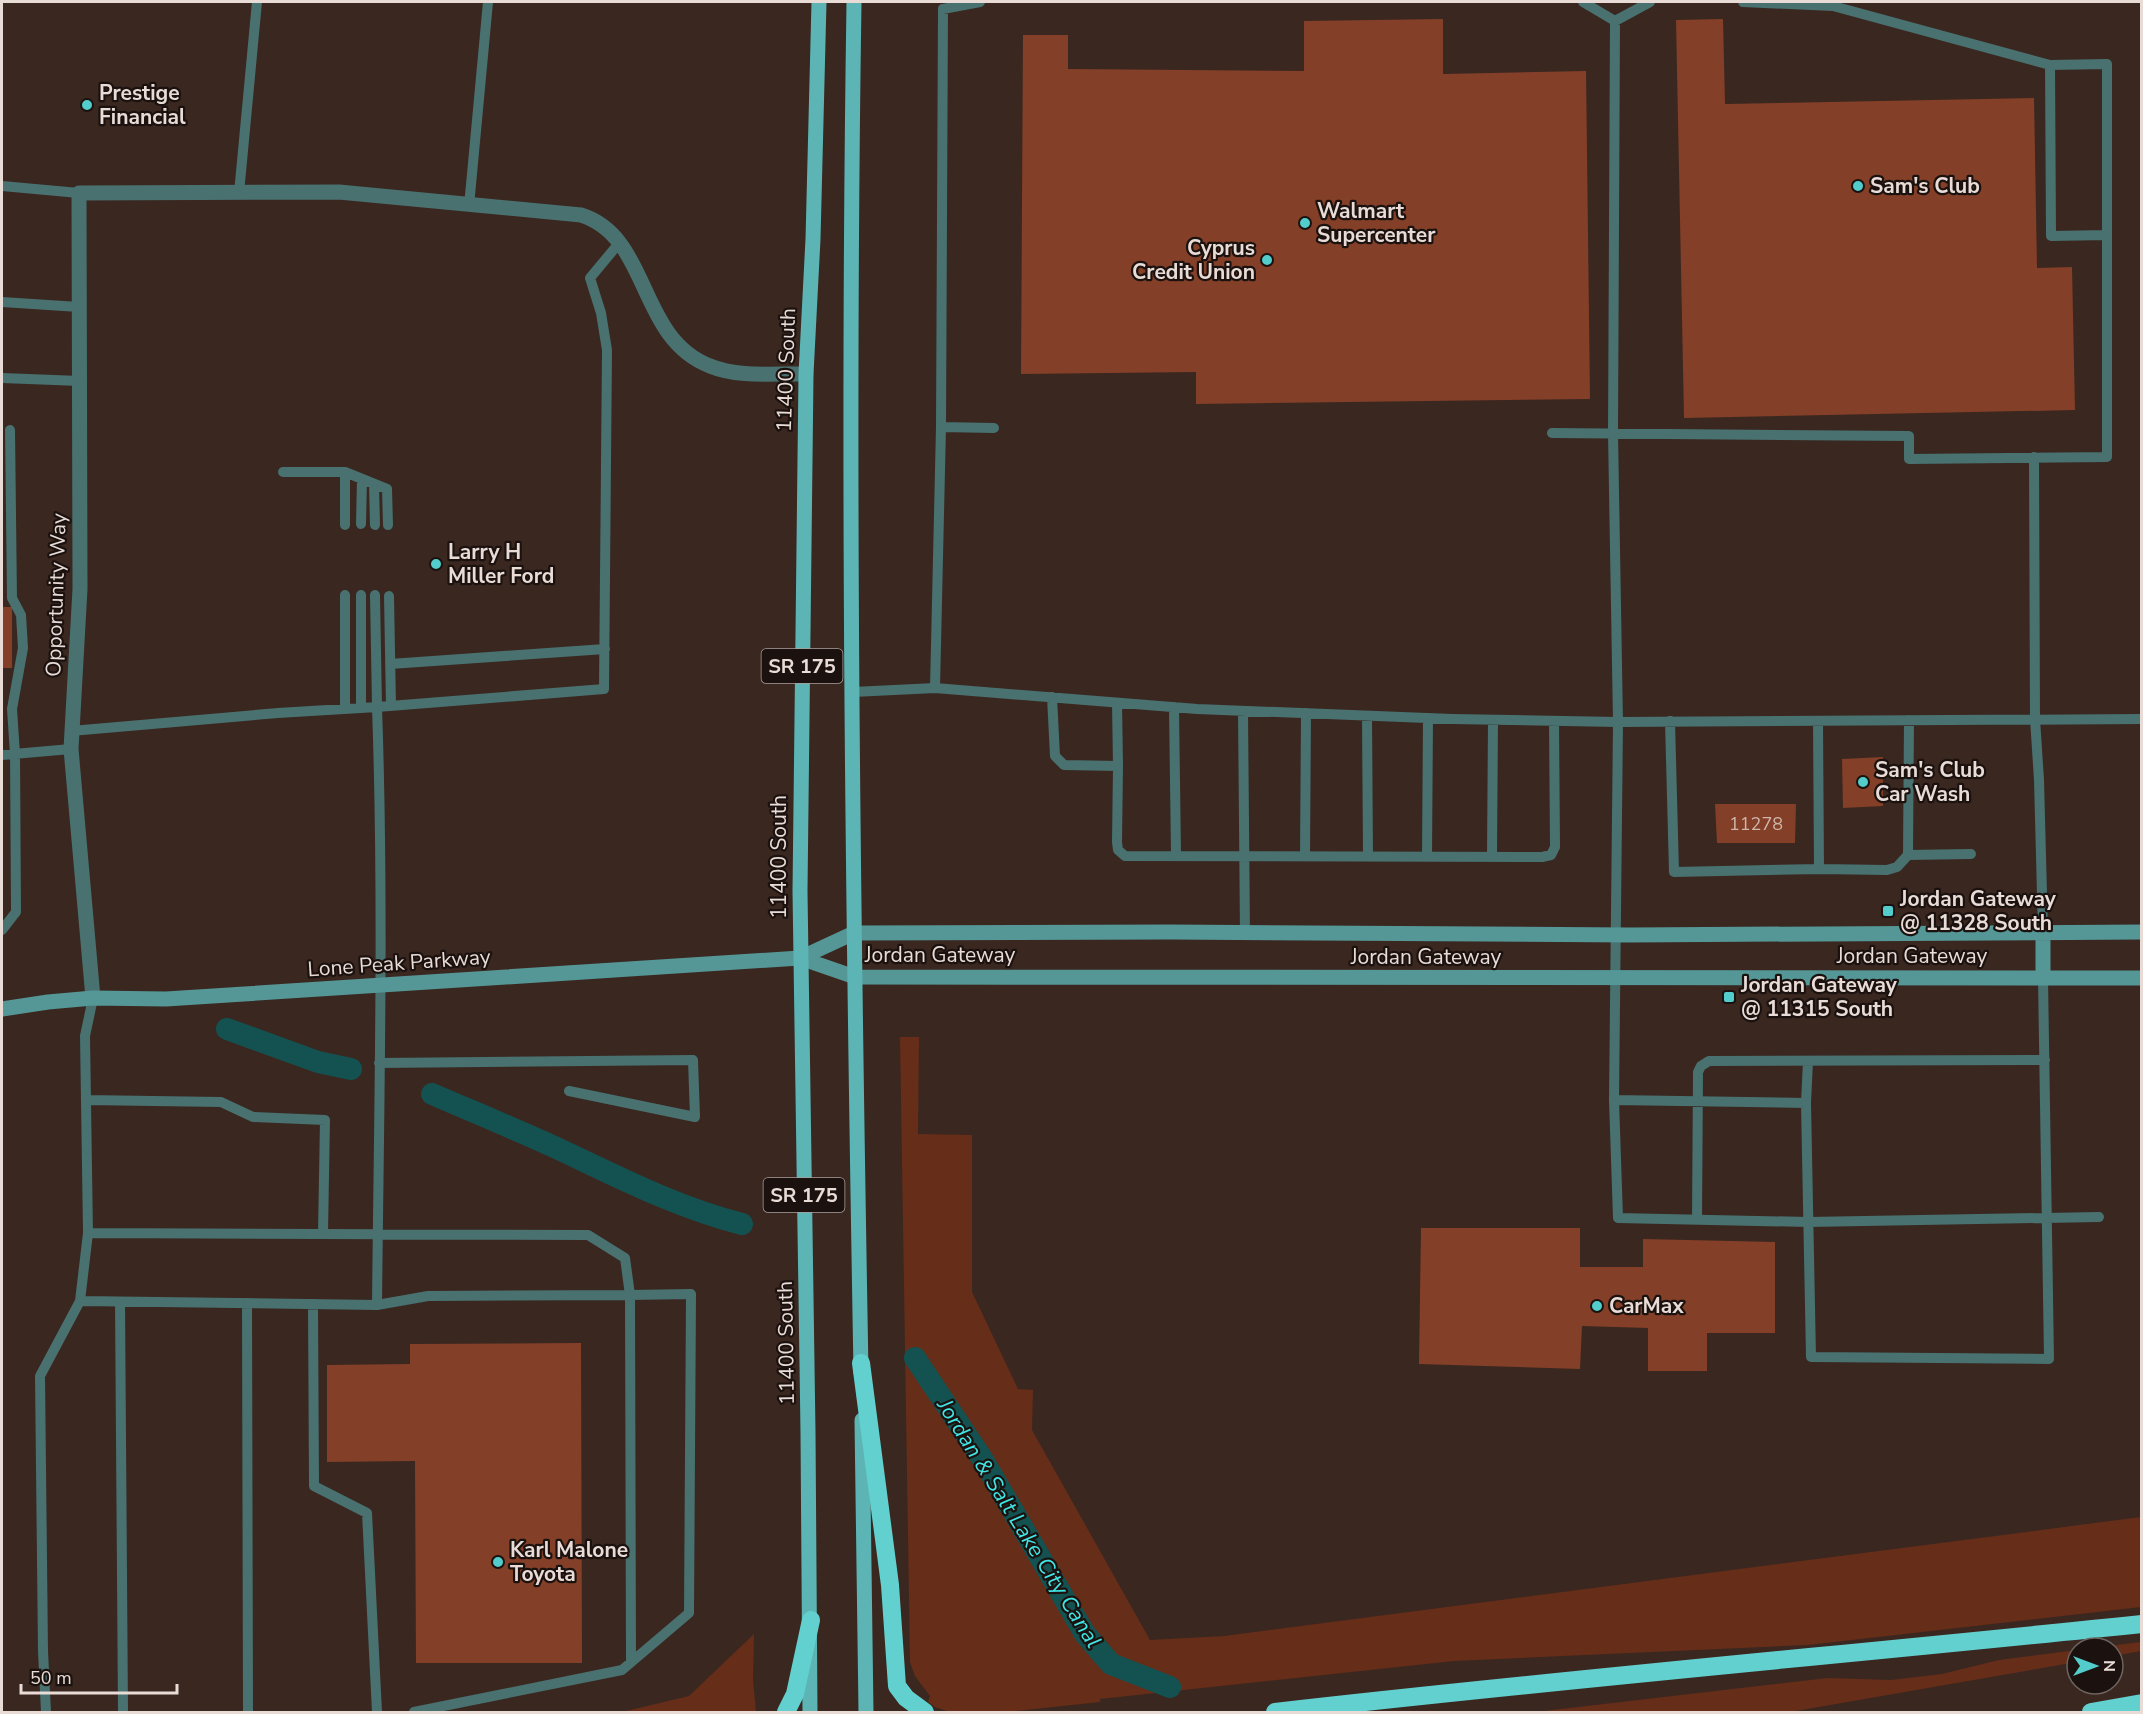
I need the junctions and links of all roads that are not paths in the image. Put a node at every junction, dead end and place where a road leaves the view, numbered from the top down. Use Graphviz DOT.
graph roads {
  1 [pos="257,2"];
  2 [pos="488,2"];
  3 [pos="819,2"];
  4 [pos="854,2"];
  5 [pos="980,2"];
  6 [pos="1583,2"];
  7 [pos="1650,2"];
  8 [pos="1743,2"];
  9 [pos="1615,21"];
  10 [pos="2050,65"];
  11 [pos="2,186"];
  12 [pos="79,193"];
  13 [pos="239,193"];
  14 [pos="469,206"];
  15 [pos="2108,235"];
  16 [pos="620,242"];
  17 [pos="2,302"];
  18 [pos="79,307"];
  19 [pos="806,374"];
  20 [pos="2,378"];
  21 [pos="80,381"];
  22 [pos="940,427"];
  23 [pos="994,428"];
  24 [pos="10,430"];
  25 [pos="1552,433"];
  26 [pos="1613,433"];
  27 [pos="2034,457"];
  28 [pos="283,472"];
  29 [pos="345,472"];
  30 [pos="362,479"];
  31 [pos="6,483"];
  32 [pos="374,484"];
  33 [pos="361,524"];
  34 [pos="345,525"];
  35 [pos="375,525"];
  36 [pos="388,525"];
  37 [pos="345,595"];
  38 [pos="361,595"];
  39 [pos="375,595"];
  40 [pos="389,596"];
  41 [pos="605,649"];
  42 [pos="390,664"];
  43 [pos="935,688"];
  44 [pos="853,692"];
  45 [pos="1052,698"];
  46 [pos="1117,703"];
  47 [pos="391,706"];
  48 [pos="376,707"];
  49 [pos="1174,707"];
  50 [pos="361,708"];
  51 [pos="345,709"];
  52 [pos="1243,711"];
  53 [pos="1306,713"];
  54 [pos="1367,716"];
  55 [pos="1428,718"];
  56 [pos="2035,719"];
  57 [pos="2142,719"];
  58 [pos="1493,720"];
  59 [pos="1910,720"];
  60 [pos="1554,721"];
  61 [pos="1670,721"];
  62 [pos="1818,721"];
  63 [pos="1618,722"];
  64 [pos="71,731"];
  65 [pos="71,749"];
  66 [pos="15,754"];
  67 [pos="2,755"];
  68 [pos="1118,766"];
  69 [pos="1971,854"];
  70 [pos="1176,855"];
  71 [pos="1908,855"];
  72 [pos="1245,856"];
  73 [pos="1305,856"];
  74 [pos="1368,856"];
  75 [pos="1426,857"];
  76 [pos="1492,857"];
  77 [pos="1819,869"];
  78 [pos="2,930"];
  79 [pos="2043,932"];
  80 [pos="2142,932"];
  81 [pos="854,933"];
  82 [pos="1245,933"];
  83 [pos="1617,934"];
  84 [pos="800,958"];
  85 [pos="855,977"];
  86 [pos="2043,978"];
  87 [pos="2142,978"];
  88 [pos="1615,979"];
  89 [pos="380,985"];
  90 [pos="93,998"];
  91 [pos="2,1009"];
  92 [pos="2045,1060"];
  93 [pos="1808,1061"];
  94 [pos="379,1063"];
  95 [pos="569,1091"];
  96 [pos="86,1100"];
  97 [pos="1614,1100"];
  98 [pos="1697,1101"];
  99 [pos="1806,1103"];
  100 [pos="2047,1217"];
  101 [pos="2099,1217"];
  102 [pos="1697,1220"];
  103 [pos="1808,1222"];
  104 [pos="88,1233"];
  105 [pos="323,1233"];
  106 [pos="378,1233"];
  107 [pos="630,1295"];
  108 [pos="80,1301"];
  109 [pos="120,1302"];
  110 [pos="247,1304"];
  111 [pos="313,1304"];
  112 [pos="377,1305"];
  113 [pos="861,1363"];
  114 [pos="811,1620"];
  115 [pos="2142,1624"];
  116 [pos="630,1662"];
  117 [pos="2142,1703"];
  118 [pos="46,1713"];
  119 [pos="123,1713"];
  120 [pos="248,1713"];
  121 [pos="378,1713"];
  122 [pos="414,1713"];
  123 [pos="786,1713"];
  124 [pos="810,1713"];
  125 [pos="866,1713"];
  126 [pos="925,1713"];
  127 [pos="1275,1713"];
  128 [pos="2091,1713"];
  1 -- 13 [label="lane"];
  2 -- 14 [label="lane"];
  3 -- 19 [label="main road, 11400 South / SR 175"];
  4 -- 44 [label="main road, SR 175"];
  5 -- 22 [label="lane"];
  6 -- 9 [label="lane"];
  7 -- 9 [label="lane"];
  8 -- 10 [label="lane"];
  9 -- 26 [label="lane"];
  10 -- 15 [label="lane"];
  10 -- 15 [label="lane"];
  11 -- 12 [label="lane"];
  12 -- 13 [label="street"];
  12 -- 18 [label="street, Opportunity Way"];
  13 -- 14 [label="street"];
  14 -- 16 [label="street"];
  15 -- 27 [label="lane"];
  16 -- 19 [label="street"];
  16 -- 41 [label="lane"];
  17 -- 18 [label="lane"];
  18 -- 21 [label="street, Opportunity Way"];
  19 -- 84 [label="main road, 11400 South / SR 175"];
  20 -- 21 [label="lane"];
  21 -- 64 [label="street, Opportunity Way"];
  22 -- 23 [label="lane"];
  22 -- 43 [label="lane"];
  24 -- 31 [label="lane"];
  25 -- 26 [label="lane"];
  26 -- 27 [label="lane"];
  26 -- 63 [label="lane"];
  27 -- 56 [label="lane"];
  28 -- 29 [label="lane"];
  29 -- 30 [label="lane"];
  29 -- 34 [label="lane"];
  30 -- 32 [label="lane"];
  30 -- 33 [label="lane"];
  31 -- 66 [label="lane"];
  32 -- 35 [label="lane"];
  32 -- 36 [label="lane"];
  37 -- 51 [label="lane"];
  38 -- 50 [label="lane"];
  39 -- 48 [label="lane"];
  40 -- 42 [label="lane"];
  41 -- 42 [label="lane"];
  41 -- 47 [label="lane"];
  42 -- 47 [label="lane"];
  43 -- 44 [label="lane"];
  43 -- 45 [label="lane"];
  44 -- 81 [label="main road, SR 175"];
  45 -- 46 [label="lane"];
  45 -- 68 [label="lane"];
  46 -- 49 [label="lane"];
  46 -- 68 [label="lane"];
  47 -- 48 [label="lane"];
  48 -- 50 [label="lane"];
  48 -- 89 [label="lane"];
  49 -- 52 [label="lane"];
  49 -- 70 [label="lane"];
  50 -- 51 [label="lane"];
  51 -- 64 [label="lane"];
  52 -- 53 [label="lane"];
  52 -- 72 [label="lane"];
  53 -- 54 [label="lane"];
  53 -- 73 [label="lane"];
  54 -- 55 [label="lane"];
  54 -- 74 [label="lane"];
  55 -- 58 [label="lane"];
  55 -- 75 [label="lane"];
  56 -- 57 [label="lane"];
  56 -- 59 [label="lane"];
  56 -- 79 [label="lane"];
  58 -- 60 [label="lane"];
  58 -- 76 [label="lane"];
  59 -- 62 [label="lane"];
  59 -- 71 [label="lane"];
  60 -- 63 [label="lane"];
  60 -- 76 [label="lane"];
  61 -- 62 [label="lane"];
  61 -- 63 [label="lane"];
  61 -- 77 [label="lane"];
  62 -- 77 [label="lane"];
  63 -- 83 [label="lane"];
  64 -- 65 [label="street, Opportunity Way"];
  65 -- 66 [label="lane"];
  65 -- 90 [label="street, Opportunity Way"];
  66 -- 67 [label="lane"];
  66 -- 78 [label="lane"];
  68 -- 70 [label="lane"];
  69 -- 71 [label="lane"];
  70 -- 72 [label="lane"];
  71 -- 77 [label="lane"];
  72 -- 73 [label="lane"];
  72 -- 82 [label="lane"];
  73 -- 74 [label="lane"];
  74 -- 75 [label="lane"];
  75 -- 76 [label="lane"];
  79 -- 80 [label="main road, Jordan Gateway"];
  79 -- 83 [label="main road, Jordan Gateway"];
  79 -- 86 [label="main road"];
  81 -- 82 [label="main road, Jordan Gateway"];
  81 -- 84 [label="main road, Jordan Gateway"];
  81 -- 85 [label="main road, SR 175"];
  82 -- 83 [label="main road, Jordan Gateway"];
  83 -- 88 [label="lane"];
  84 -- 85 [label="main road, Jordan Gateway"];
  84 -- 89 [label="main road, Lone Peak Parkway"];
  84 -- 114 [label="main road, 11400 South / SR 175"];
  85 -- 88 [label="main road, Jordan Gateway"];
  85 -- 113 [label="main road, SR 175"];
  86 -- 87 [label="main road, Jordan Gateway"];
  86 -- 88 [label="main road, Jordan Gateway"];
  86 -- 92 [label="lane"];
  88 -- 97 [label="lane"];
  89 -- 90 [label="main road, Lone Peak Parkway"];
  89 -- 94 [label="lane"];
  90 -- 91 [label="main road, Lone Peak Parkway"];
  90 -- 96 [label="lane"];
  92 -- 93 [label="lane"];
  92 -- 100 [label="lane"];
  93 -- 98 [label="lane"];
  93 -- 99 [label="lane"];
  94 -- 95 [label="lane"];
  94 -- 106 [label="lane"];
  96 -- 104 [label="lane"];
  96 -- 105 [label="lane"];
  97 -- 98 [label="lane"];
  97 -- 102 [label="lane"];
  98 -- 99 [label="lane"];
  98 -- 102 [label="lane"];
  99 -- 103 [label="lane"];
  100 -- 101 [label="lane"];
  100 -- 103 [label="lane"];
  100 -- 103 [label="lane"];
  102 -- 103 [label="lane"];
  104 -- 105 [label="lane"];
  104 -- 108 [label="lane"];
  105 -- 106 [label="lane"];
  106 -- 107 [label="lane"];
  106 -- 112 [label="lane"];
  107 -- 112 [label="lane"];
  107 -- 116 [label="lane"];
  107 -- 116 [label="lane"];
  108 -- 109 [label="lane"];
  108 -- 118 [label="lane"];
  109 -- 110 [label="lane"];
  109 -- 119 [label="lane"];
  110 -- 111 [label="lane"];
  110 -- 120 [label="lane"];
  111 -- 112 [label="lane"];
  111 -- 121 [label="lane"];
  113 -- 125 [label="main road, SR 175"];
  113 -- 126 [label="highway"];
  114 -- 123 [label="highway"];
  114 -- 124 [label="main road, 11400 South / SR 175"];
  115 -- 127 [label="highway"];
  116 -- 122 [label="lane"];
  117 -- 128 [label="highway"];
}
